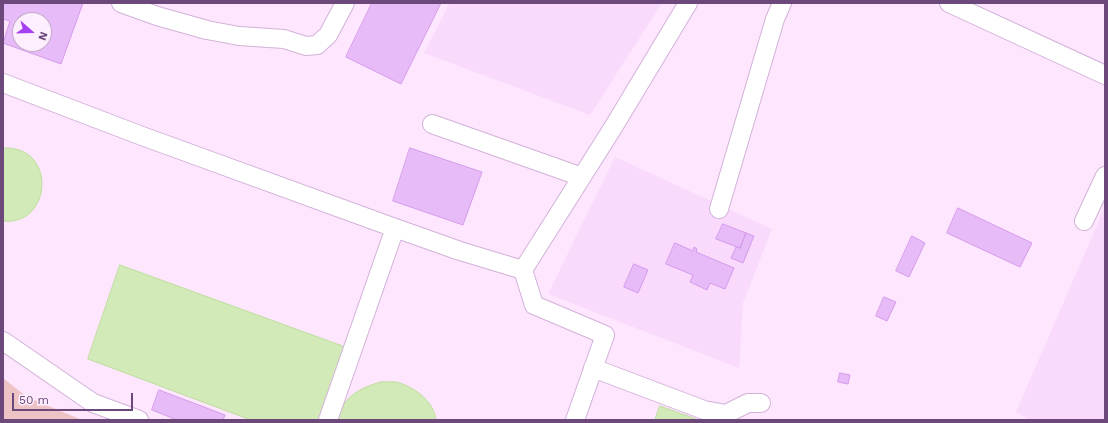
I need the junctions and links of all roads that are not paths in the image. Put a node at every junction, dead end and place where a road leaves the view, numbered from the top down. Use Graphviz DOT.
graph roads {
  1 [pos="121,3"];
  2 [pos="345,3"];
  3 [pos="688,3"];
  4 [pos="782,3"];
  5 [pos="949,3"];
  6 [pos="1105,75"];
  7 [pos="3,83"];
  8 [pos="432,124"];
  9 [pos="1105,176"];
  10 [pos="582,177"];
  11 [pos="719,209"];
  12 [pos="1084,221"];
  13 [pos="395,228"];
  14 [pos="523,270"];
  15 [pos="3,341"];
  16 [pos="593,368"];
  17 [pos="762,403"];
  18 [pos="139,420"];
  19 [pos="328,420"];
  20 [pos="575,420"];
  1 -- 2 [label="street"];
  3 -- 10 [label="street"];
  4 -- 11 [label="street"];
  5 -- 6 [label="street"];
  7 -- 13 [label="street"];
  8 -- 10 [label="street"];
  9 -- 12 [label="street"];
  10 -- 14 [label="street"];
  13 -- 14 [label="street"];
  13 -- 19 [label="street"];
  14 -- 16 [label="street"];
  15 -- 18 [label="street"];
  16 -- 17 [label="street"];
  16 -- 20 [label="street"];
}
